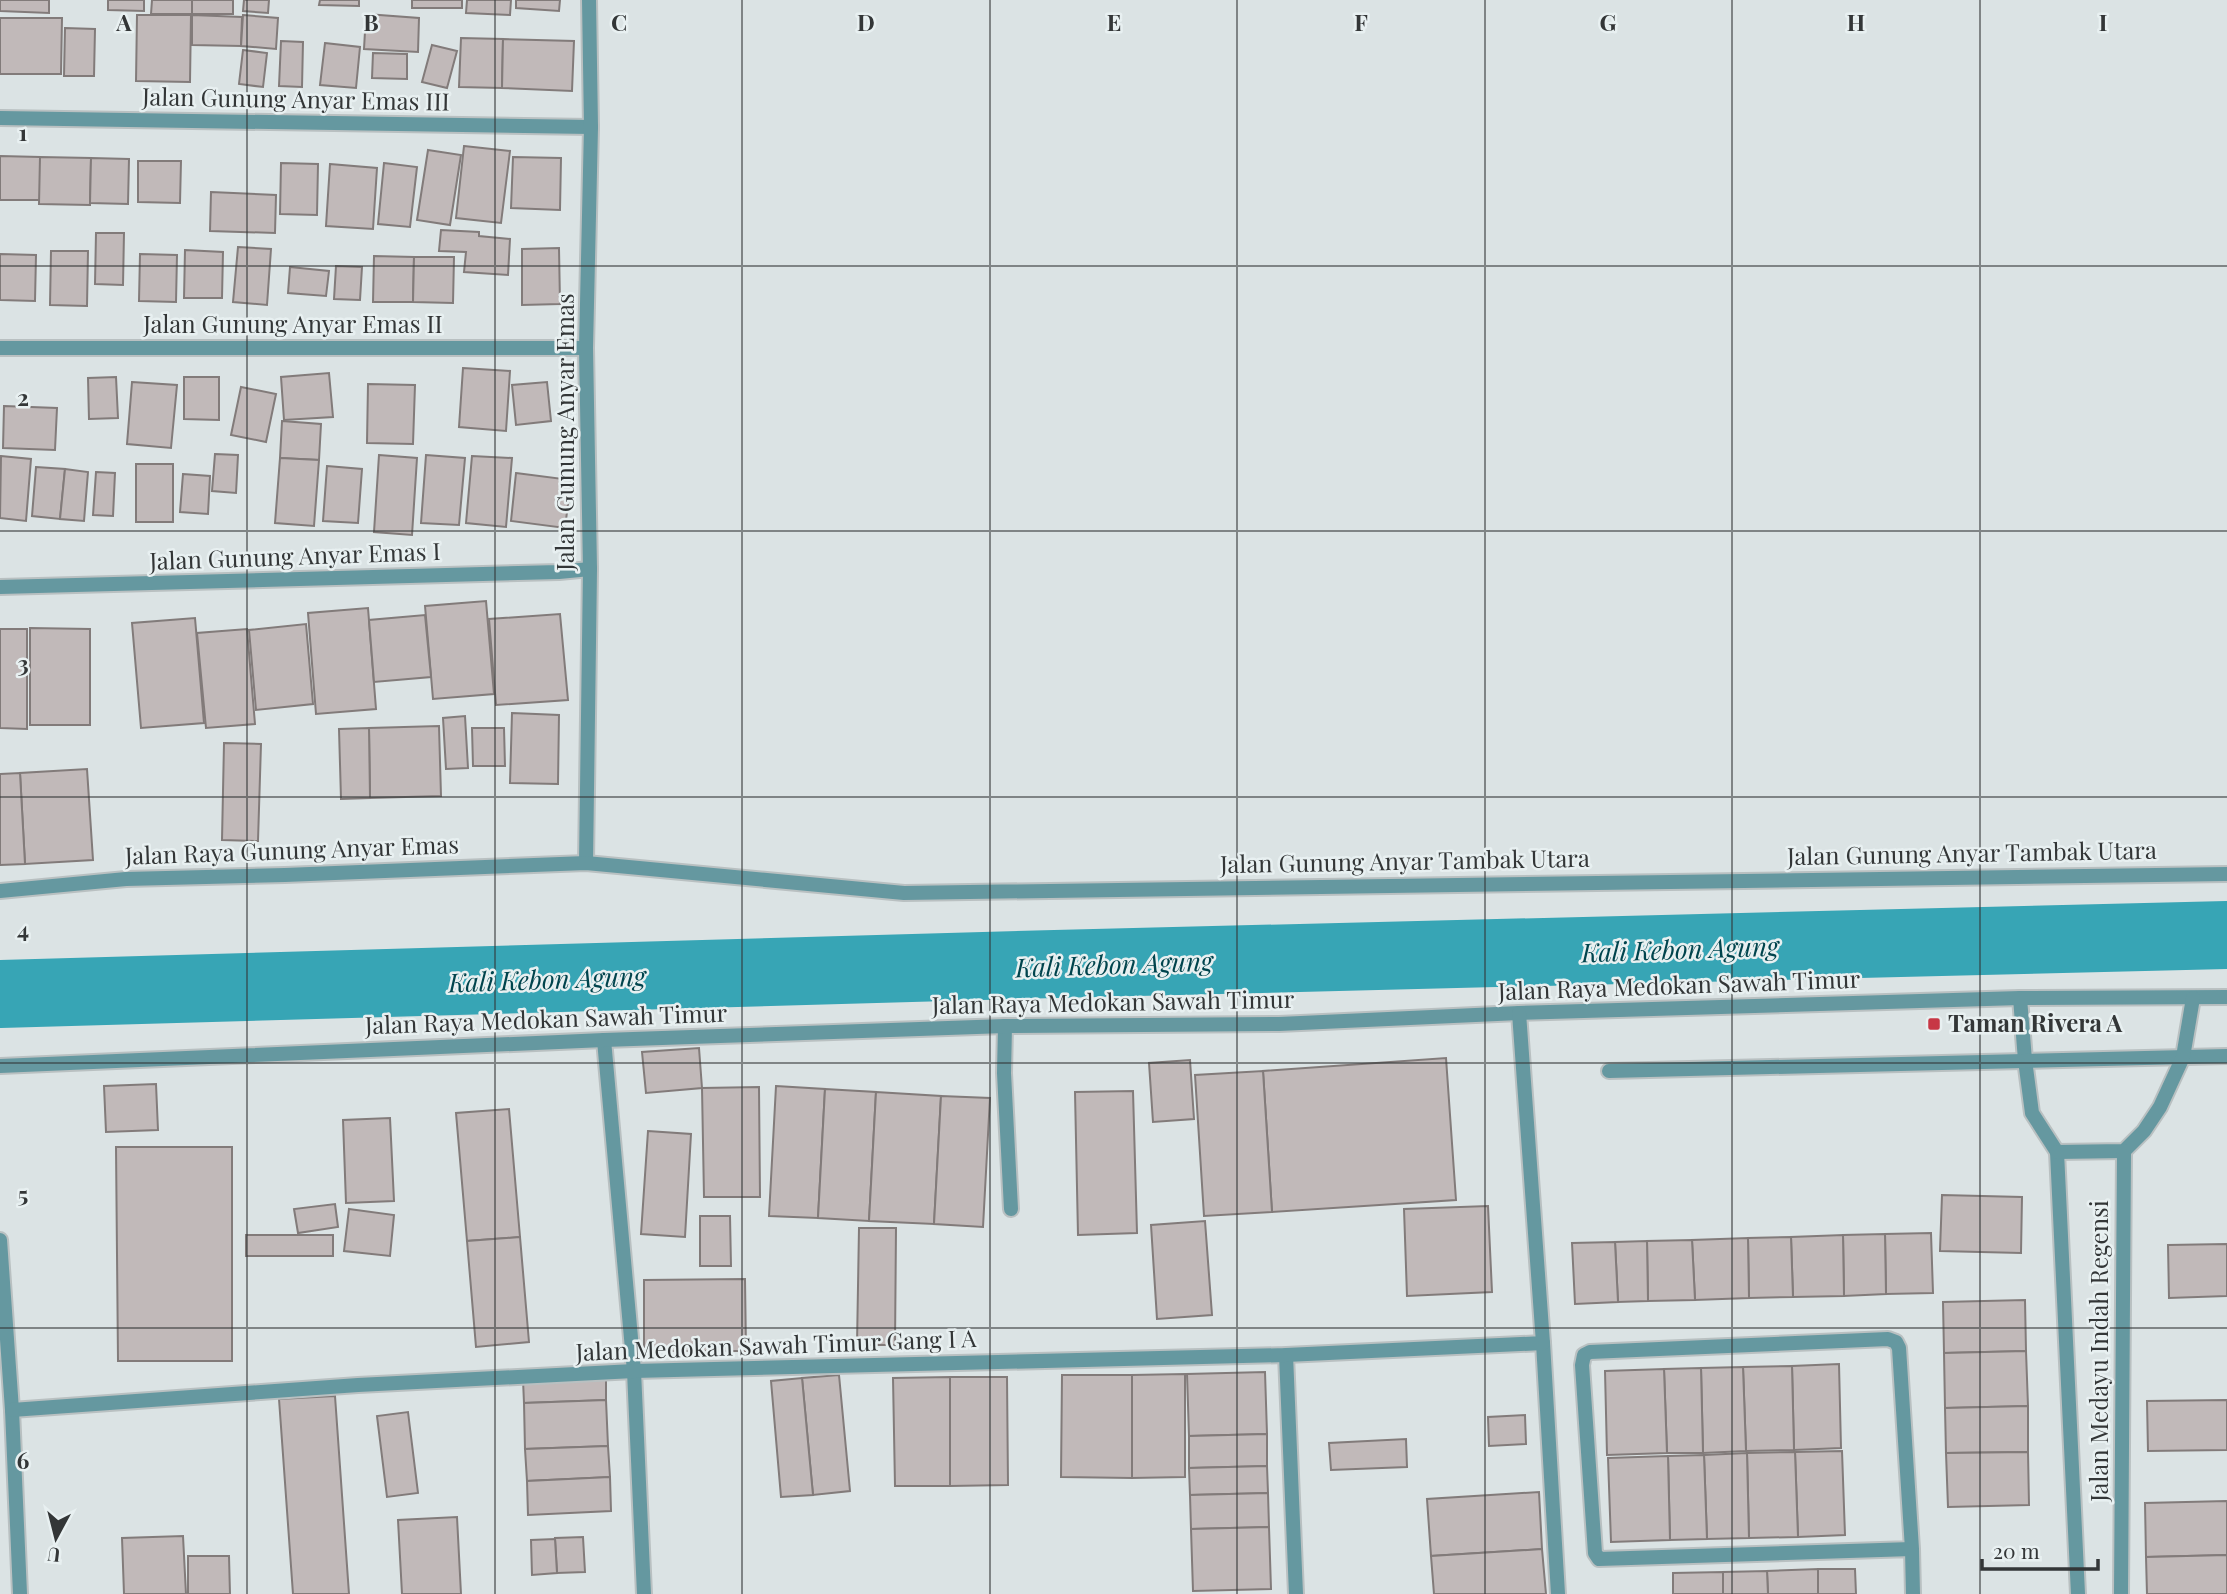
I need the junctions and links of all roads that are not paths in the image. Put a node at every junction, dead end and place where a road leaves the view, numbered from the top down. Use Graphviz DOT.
graph roads {
  1 [pos="589,0"];
  2 [pos="0,118"];
  3 [pos="591,127"];
  4 [pos="0,348"];
  5 [pos="586,348"];
  6 [pos="590,569"];
  7 [pos="0,587"];
  8 [pos="586,863"];
  9 [pos="2227,874"];
  10 [pos="0,891"];
  11 [pos="2227,997"];
  12 [pos="2020,998"];
  13 [pos="2193,998"];
  14 [pos="1519,1017"];
  15 [pos="1005,1026"];
  16 [pos="604,1040"];
  17 [pos="2227,1056"];
  18 [pos="2183,1057"];
  19 [pos="2025,1060"];
  20 [pos="0,1066"];
  21 [pos="1609,1071"];
  22 [pos="2124,1151"];
  23 [pos="2057,1152"];
  24 [pos="1010,1209"];
  25 [pos="0,1240"];
  26 [pos="1543,1343"];
  27 [pos="1286,1355"];
  28 [pos="634,1371"];
  29 [pos="12,1410"];
  30 [pos="1912,1549"];
  31 [pos="20,1594"];
  32 [pos="644,1594"];
  33 [pos="1296,1594"];
  34 [pos="1558,1594"];
  35 [pos="1913,1594"];
  36 [pos="2078,1594"];
  37 [pos="2121,1594"];
  1 -- 3 [label="street, Jalan Gunung Anyar Emas"];
  2 -- 3 [label="street, Jalan Gunung Anyar Emas III"];
  3 -- 5 [label="street, Jalan Gunung Anyar Emas"];
  4 -- 5 [label="street, Jalan Gunung Anyar Emas II"];
  5 -- 6 [label="street, Jalan Gunung Anyar Emas"];
  6 -- 7 [label="street, Jalan Gunung Anyar Emas I"];
  6 -- 8 [label="street, Jalan Gunung Anyar Emas"];
  8 -- 9 [label="street, Jalan Gunung Anyar Tambak Utara"];
  8 -- 10 [label="street, Jalan Raya Gunung Anyar Emas"];
  11 -- 13 [label="street, Jalan Raya Medokan Sawah Timur"];
  12 -- 13 [label="street, Jalan Raya Medokan Sawah Timur"];
  12 -- 14 [label="street, Jalan Raya Medokan Sawah Timur"];
  12 -- 19 [label="street, Jalan Medayu Indah Regensi"];
  13 -- 18 [label="street"];
  14 -- 15 [label="street, Jalan Raya Medokan Sawah Timur"];
  14 -- 26 [label="street"];
  15 -- 16 [label="street, Jalan Raya Medokan Sawah Timur"];
  15 -- 24 [label="street"];
  16 -- 20 [label="street, Jalan Raya Medokan Sawah Timur"];
  16 -- 28 [label="street"];
  17 -- 18 [label="street"];
  18 -- 19 [label="street"];
  18 -- 22 [label="street"];
  19 -- 21 [label="street"];
  19 -- 23 [label="street, Jalan Medayu Indah Regensi"];
  22 -- 23 [label="street"];
  22 -- 37 [label="street, Jalan Medayu Indah Regensi"];
  23 -- 36 [label="street, Jalan Medayu Indah Regensi"];
  25 -- 29 [label="street"];
  26 -- 27 [label="street, Jalan Medokan Sawah Timur Gang I A"];
  26 -- 34 [label="street"];
  27 -- 28 [label="street, Jalan Medokan Sawah Timur Gang I A"];
  27 -- 33 [label="street"];
  28 -- 29 [label="street, Jalan Medokan Sawah Timur Gang I A"];
  28 -- 32 [label="street"];
  29 -- 31 [label="street"];
  30 -- 30 [label="street"];
  30 -- 35 [label="street"];
}
